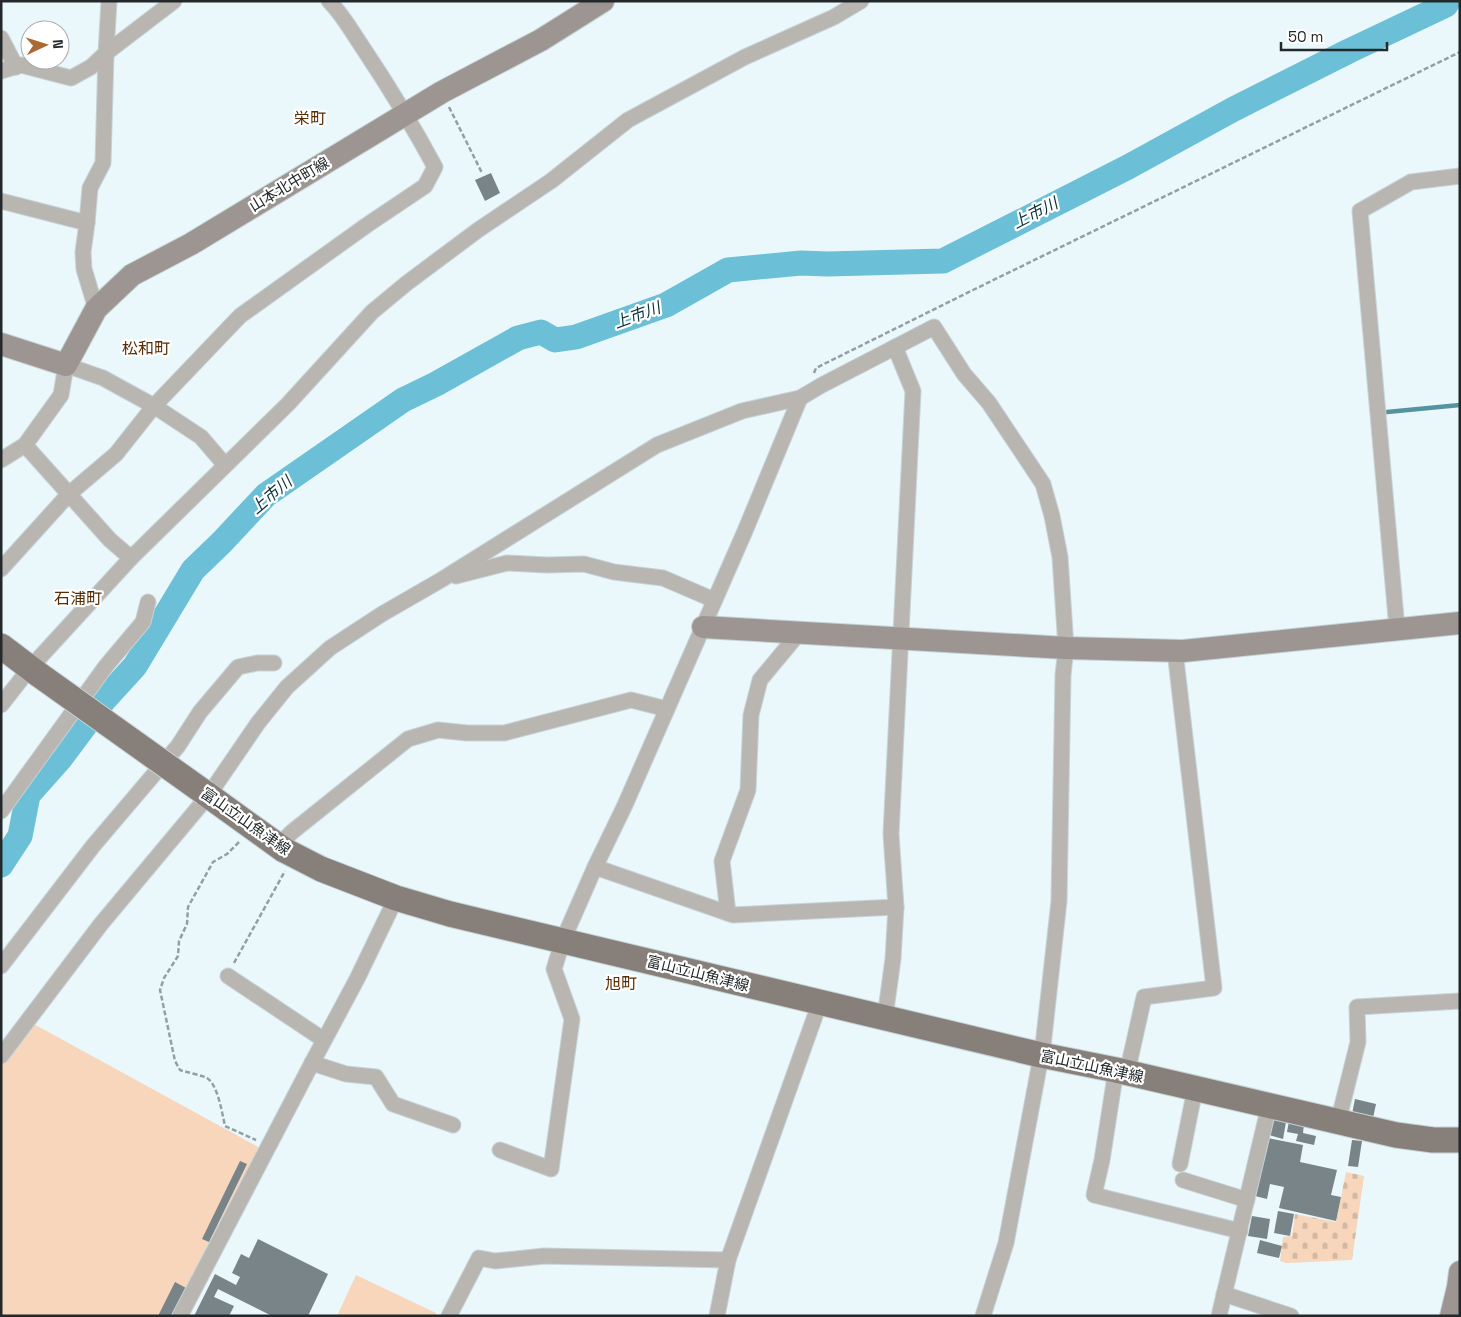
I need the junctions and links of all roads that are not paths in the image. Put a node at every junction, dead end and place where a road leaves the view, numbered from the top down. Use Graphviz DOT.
graph roads {
  1 [pos="109,1"];
  2 [pos="174,1"];
  3 [pos="329,1"];
  4 [pos="603,1"];
  5 [pos="861,1"];
  6 [pos="1,38"];
  7 [pos="106,53"];
  8 [pos="8,69"];
  9 [pos="406,114"];
  10 [pos="1460,176"];
  11 [pos="1,201"];
  12 [pos="87,223"];
  13 [pos="96,309"];
  14 [pos="1,344"];
  15 [pos="895,347"];
  16 [pos="66,365"];
  17 [pos="800,398"];
  18 [pos="154,406"];
  19 [pos="25,445"];
  20 [pos="1,460"];
  21 [pos="225,465"];
  22 [pos="69,494"];
  23 [pos="131,558"];
  24 [pos="1,569"];
  25 [pos="440,580"];
  26 [pos="714,600"];
  27 [pos="148,602"];
  28 [pos="1460,623"];
  29 [pos="703,627"];
  30 [pos="1397,629"];
  31 [pos="799,633"];
  32 [pos="901,638"];
  33 [pos="1,646"];
  34 [pos="1066,648"];
  35 [pos="1175,651"];
  36 [pos="274,663"];
  37 [pos="34,671"];
  38 [pos="1,705"];
  39 [pos="667,709"];
  40 [pos="206,794"];
  41 [pos="1,811"];
  42 [pos="286,850"];
  43 [pos="596,867"];
  44 [pos="396,898"];
  45 [pos="896,906"];
  46 [pos="728,913"];
  47 [pos="563,940"];
  48 [pos="1,966"];
  49 [pos="228,976"];
  50 [pos="1460,1001"];
  51 [pos="820,1002"];
  52 [pos="885,1017"];
  53 [pos="324,1040"];
  54 [pos="1041,1055"];
  55 [pos="1,1056"];
  56 [pos="312,1062"];
  57 [pos="1121,1072"];
  58 [pos="1195,1089"];
  59 [pos="1269,1106"];
  60 [pos="1338,1122"];
  61 [pos="453,1125"];
  62 [pos="1460,1140"];
  63 [pos="500,1150"];
  64 [pos="1180,1164"];
  65 [pos="1184,1180"];
  66 [pos="1248,1200"];
  67 [pos="1240,1231"];
  68 [pos="728,1260"];
  69 [pos="1460,1272"];
  70 [pos="1224,1294"];
  71 [pos="180,1316"];
  72 [pos="449,1316"];
  73 [pos="717,1316"];
  74 [pos="983,1316"];
  75 [pos="1219,1316"];
  76 [pos="1291,1316"];
  77 [pos="1451,1316"];
  1 -- 7 [label="street"];
  2 -- 7 [label="street"];
  3 -- 9 [label="street"];
  4 -- 9 [label="street, 山本北中町線"];
  5 -- 21 [label="street"];
  6 -- 8 [label="street"];
  7 -- 8 [label="street"];
  7 -- 12 [label="street"];
  9 -- 13 [label="street, 山本北中町線"];
  9 -- 18 [label="street"];
  10 -- 30 [label="street"];
  11 -- 12 [label="street"];
  12 -- 13 [label="street"];
  13 -- 16 [label="street, 山本北中町線"];
  14 -- 16 [label="street"];
  15 -- 17 [label="street"];
  15 -- 32 [label="street"];
  15 -- 34 [label="street"];
  16 -- 18 [label="street"];
  16 -- 19 [label="street"];
  17 -- 25 [label="street"];
  17 -- 26 [label="street"];
  18 -- 21 [label="street"];
  18 -- 22 [label="street"];
  19 -- 20 [label="street"];
  19 -- 22 [label="street"];
  21 -- 23 [label="street"];
  22 -- 23 [label="street"];
  22 -- 24 [label="street"];
  23 -- 37 [label="street"];
  25 -- 26 [label="street"];
  25 -- 40 [label="street"];
  26 -- 29 [label="street"];
  27 -- 41 [label="street"];
  28 -- 30 [label="street"];
  29 -- 31 [label="street"];
  29 -- 39 [label="street"];
  30 -- 35 [label="street"];
  31 -- 32 [label="street"];
  31 -- 46 [label="street"];
  32 -- 34 [label="street"];
  32 -- 45 [label="street"];
  33 -- 37 [label="main road, 富山立山魚津線"];
  34 -- 35 [label="street"];
  34 -- 54 [label="street"];
  35 -- 57 [label="street"];
  36 -- 48 [label="street"];
  37 -- 38 [label="street"];
  37 -- 40 [label="main road, 富山立山魚津線, bridge"];
  39 -- 42 [label="street"];
  39 -- 43 [label="street"];
  40 -- 42 [label="main road, 富山立山魚津線"];
  40 -- 55 [label="street"];
  42 -- 44 [label="main road, 富山立山魚津線"];
  43 -- 46 [label="street"];
  43 -- 47 [label="street"];
  44 -- 47 [label="main road, 富山立山魚津線"];
  44 -- 53 [label="street"];
  45 -- 46 [label="street"];
  45 -- 52 [label="street"];
  47 -- 51 [label="main road, 富山立山魚津線"];
  47 -- 63 [label="street"];
  49 -- 53 [label="street"];
  50 -- 60 [label="street"];
  51 -- 52 [label="main road, 富山立山魚津線"];
  51 -- 68 [label="street"];
  52 -- 54 [label="main road, 富山立山魚津線"];
  53 -- 56 [label="street"];
  54 -- 57 [label="main road, 富山立山魚津線"];
  54 -- 74 [label="street"];
  56 -- 61 [label="street"];
  56 -- 71 [label="street"];
  57 -- 58 [label="main road, 富山立山魚津線"];
  57 -- 67 [label="street"];
  58 -- 59 [label="main road, 富山立山魚津線"];
  58 -- 64 [label="street"];
  59 -- 60 [label="main road, 富山立山魚津線"];
  59 -- 66 [label="street"];
  60 -- 62 [label="main road, 富山立山魚津線"];
  65 -- 66 [label="street"];
  66 -- 67 [label="street"];
  67 -- 70 [label="street"];
  68 -- 72 [label="street"];
  68 -- 73 [label="street"];
  69 -- 77 [label="street"];
  70 -- 75 [label="street"];
  70 -- 76 [label="street"];
}
